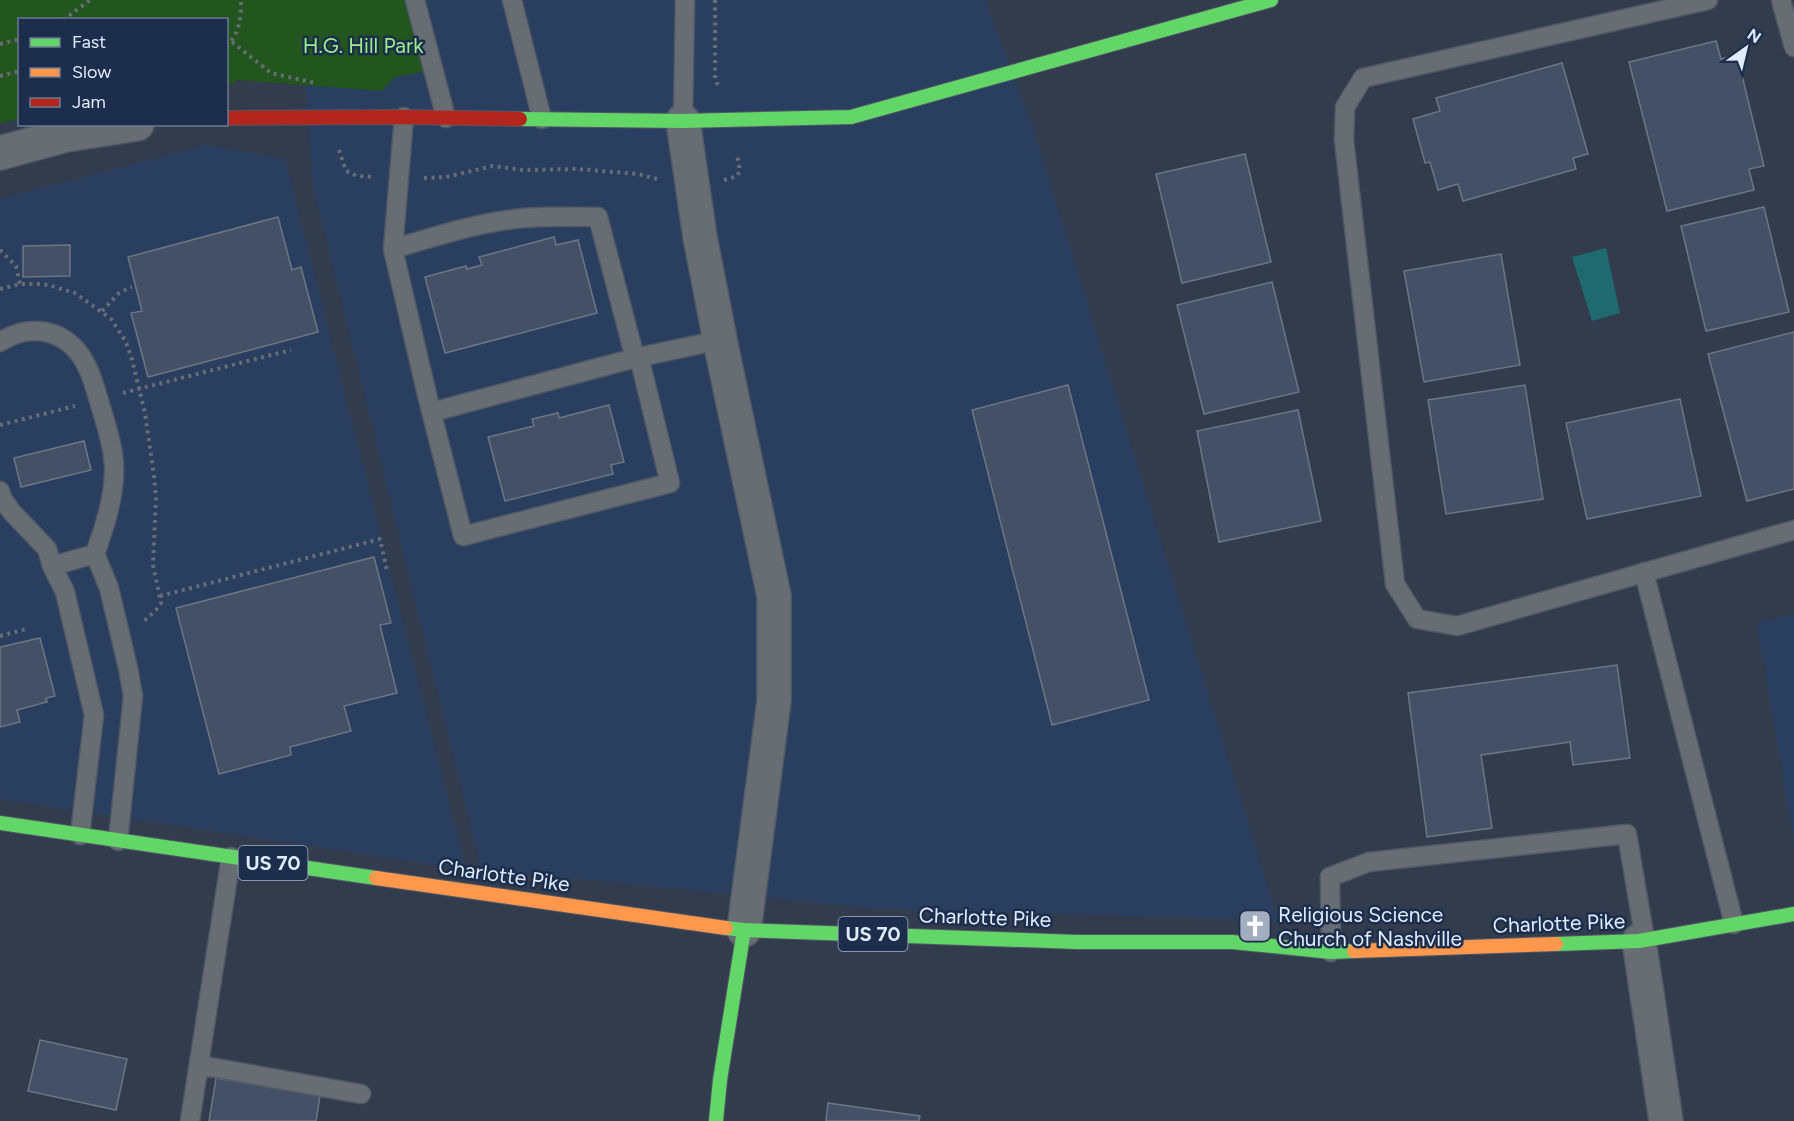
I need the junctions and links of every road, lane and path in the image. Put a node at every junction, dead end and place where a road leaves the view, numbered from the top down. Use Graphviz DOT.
graph roads {
  1 [pos="90,0"];
  2 [pos="241,0"];
  3 [pos="415,0"];
  4 [pos="512,0"];
  5 [pos="684,0"];
  6 [pos="1271,0"];
  7 [pos="1708,0"];
  8 [pos="1781,0"];
  9 [pos="66,18"];
  10 [pos="18,40"];
  11 [pos="0,44"];
  12 [pos="228,44"];
  13 [pos="1794,46"];
  14 [pos="18,72"];
  15 [pos="0,76"];
  16 [pos="404,117"];
  17 [pos="228,118"];
  18 [pos="446,118"];
  19 [pos="542,119"];
  20 [pos="682,122"];
  21 [pos="124,126"];
  22 [pos="0,153"];
  23 [pos="393,249"];
  24 [pos="0,250"];
  25 [pos="20,284"];
  26 [pos="132,287"];
  27 [pos="102,311"];
  28 [pos="720,340"];
  29 [pos="0,342"];
  30 [pos="291,350"];
  31 [pos="637,358"];
  32 [pos="98,400"];
  33 [pos="430,403"];
  34 [pos="0,425"];
  35 [pos="0,490"];
  36 [pos="1794,530"];
  37 [pos="95,554"];
  38 [pos="52,566"];
  39 [pos="387,571"];
  40 [pos="1644,572"];
  41 [pos="160,596"];
  42 [pos="26,629"];
  43 [pos="0,636"];
  44 [pos="0,823"];
  45 [pos="80,835"];
  46 [pos="118,841"];
  47 [pos="231,857"];
  48 [pos="1794,914"];
  49 [pos="1734,924"];
  50 [pos="744,930"];
  51 [pos="1642,940"];
  52 [pos="1331,952"];
  53 [pos="199,1065"];
  54 [pos="361,1094"];
  55 [pos="190,1121"];
  56 [pos="716,1121"];
  57 [pos="1666,1121"];
  1 -- 9 [label="path"];
  2 -- 12 [label="path"];
  3 -- 18 [label="lane"];
  4 -- 19 [label="lane"];
  5 -- 20 [label="lane"];
  6 -- 20 [label="main road"];
  7 -- 40 [label="lane"];
  8 -- 13 [label="lane"];
  10 -- 11 [label="path"];
  14 -- 15 [label="path"];
  16 -- 17 [label="main road"];
  16 -- 18 [label="main road"];
  16 -- 23 [label="lane"];
  18 -- 19 [label="main road"];
  19 -- 20 [label="main road"];
  20 -- 28 [label="street"];
  21 -- 22 [label="street"];
  23 -- 31 [label="lane"];
  23 -- 33 [label="lane"];
  24 -- 25 [label="path"];
  26 -- 27 [label="path"];
  28 -- 31 [label="lane"];
  28 -- 50 [label="street"];
  29 -- 32 [label="lane"];
  30 -- 32 [label="path"];
  31 -- 33 [label="lane"];
  31 -- 33 [label="lane"];
  32 -- 34 [label="path"];
  32 -- 37 [label="lane"];
  35 -- 38 [label="lane"];
  36 -- 40 [label="lane"];
  37 -- 38 [label="lane"];
  37 -- 46 [label="lane"];
  38 -- 45 [label="lane"];
  39 -- 41 [label="path"];
  40 -- 49 [label="lane"];
  42 -- 43 [label="path"];
  44 -- 45 [label="main road, Charlotte Pike / US 70"];
  45 -- 46 [label="main road, Charlotte Pike / US 70"];
  46 -- 47 [label="main road, Charlotte Pike / US 70"];
  47 -- 50 [label="main road, Charlotte Pike / US 70"];
  47 -- 53 [label="lane"];
  48 -- 49 [label="main road, Charlotte Pike / US 70"];
  49 -- 51 [label="main road, Charlotte Pike / US 70"];
  50 -- 52 [label="main road, Charlotte Pike / US 70"];
  50 -- 56 [label="main road"];
  51 -- 52 [label="main road, Charlotte Pike / US 70"];
  51 -- 52 [label="lane"];
  51 -- 57 [label="street"];
  53 -- 54 [label="lane"];
  53 -- 55 [label="lane"];
}
